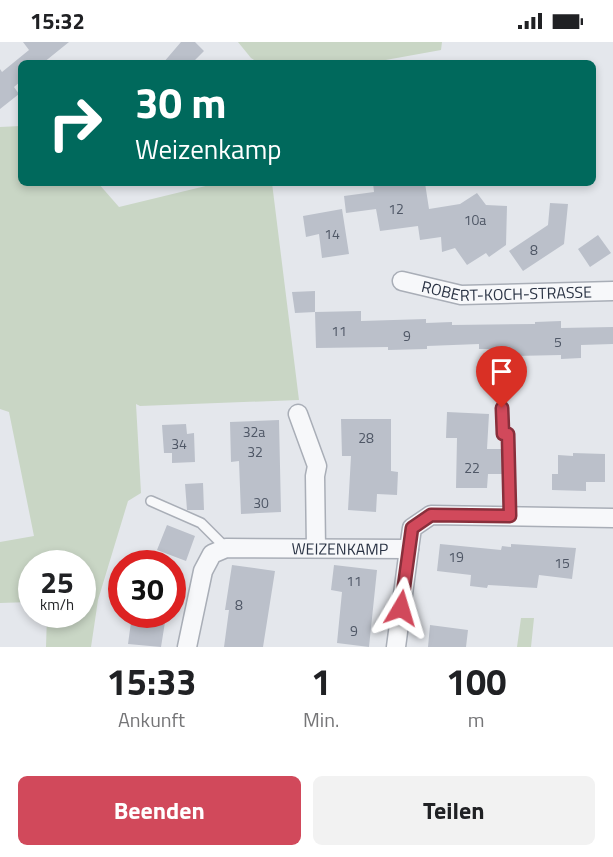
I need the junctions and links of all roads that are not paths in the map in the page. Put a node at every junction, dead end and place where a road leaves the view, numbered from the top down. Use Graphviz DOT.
graph roads {
  1 [pos="402,281"];
  2 [pos="613,291"];
  3 [pos="502,408"];
  4 [pos="298,414"];
  5 [pos="151,501"];
  6 [pos="510,516"];
  7 [pos="613,518"];
  8 [pos="316,548"];
  9 [pos="409,549"];
  10 [pos="219,551"];
  11 [pos="187,647"];
  12 [pos="396,647"];
  1 -- 2 [label="street, ROBERT-KOCH-STRASSE"];
  3 -- 6 [label="lane"];
  4 -- 8 [label="street"];
  5 -- 10 [label="lane"];
  6 -- 7 [label="street, WEIZENKAMP"];
  6 -- 9 [label="street, WEIZENKAMP"];
  8 -- 9 [label="street, WEIZENKAMP"];
  8 -- 10 [label="street, WEIZENKAMP"];
  9 -- 12 [label="street"];
  10 -- 11 [label="street"];
}
